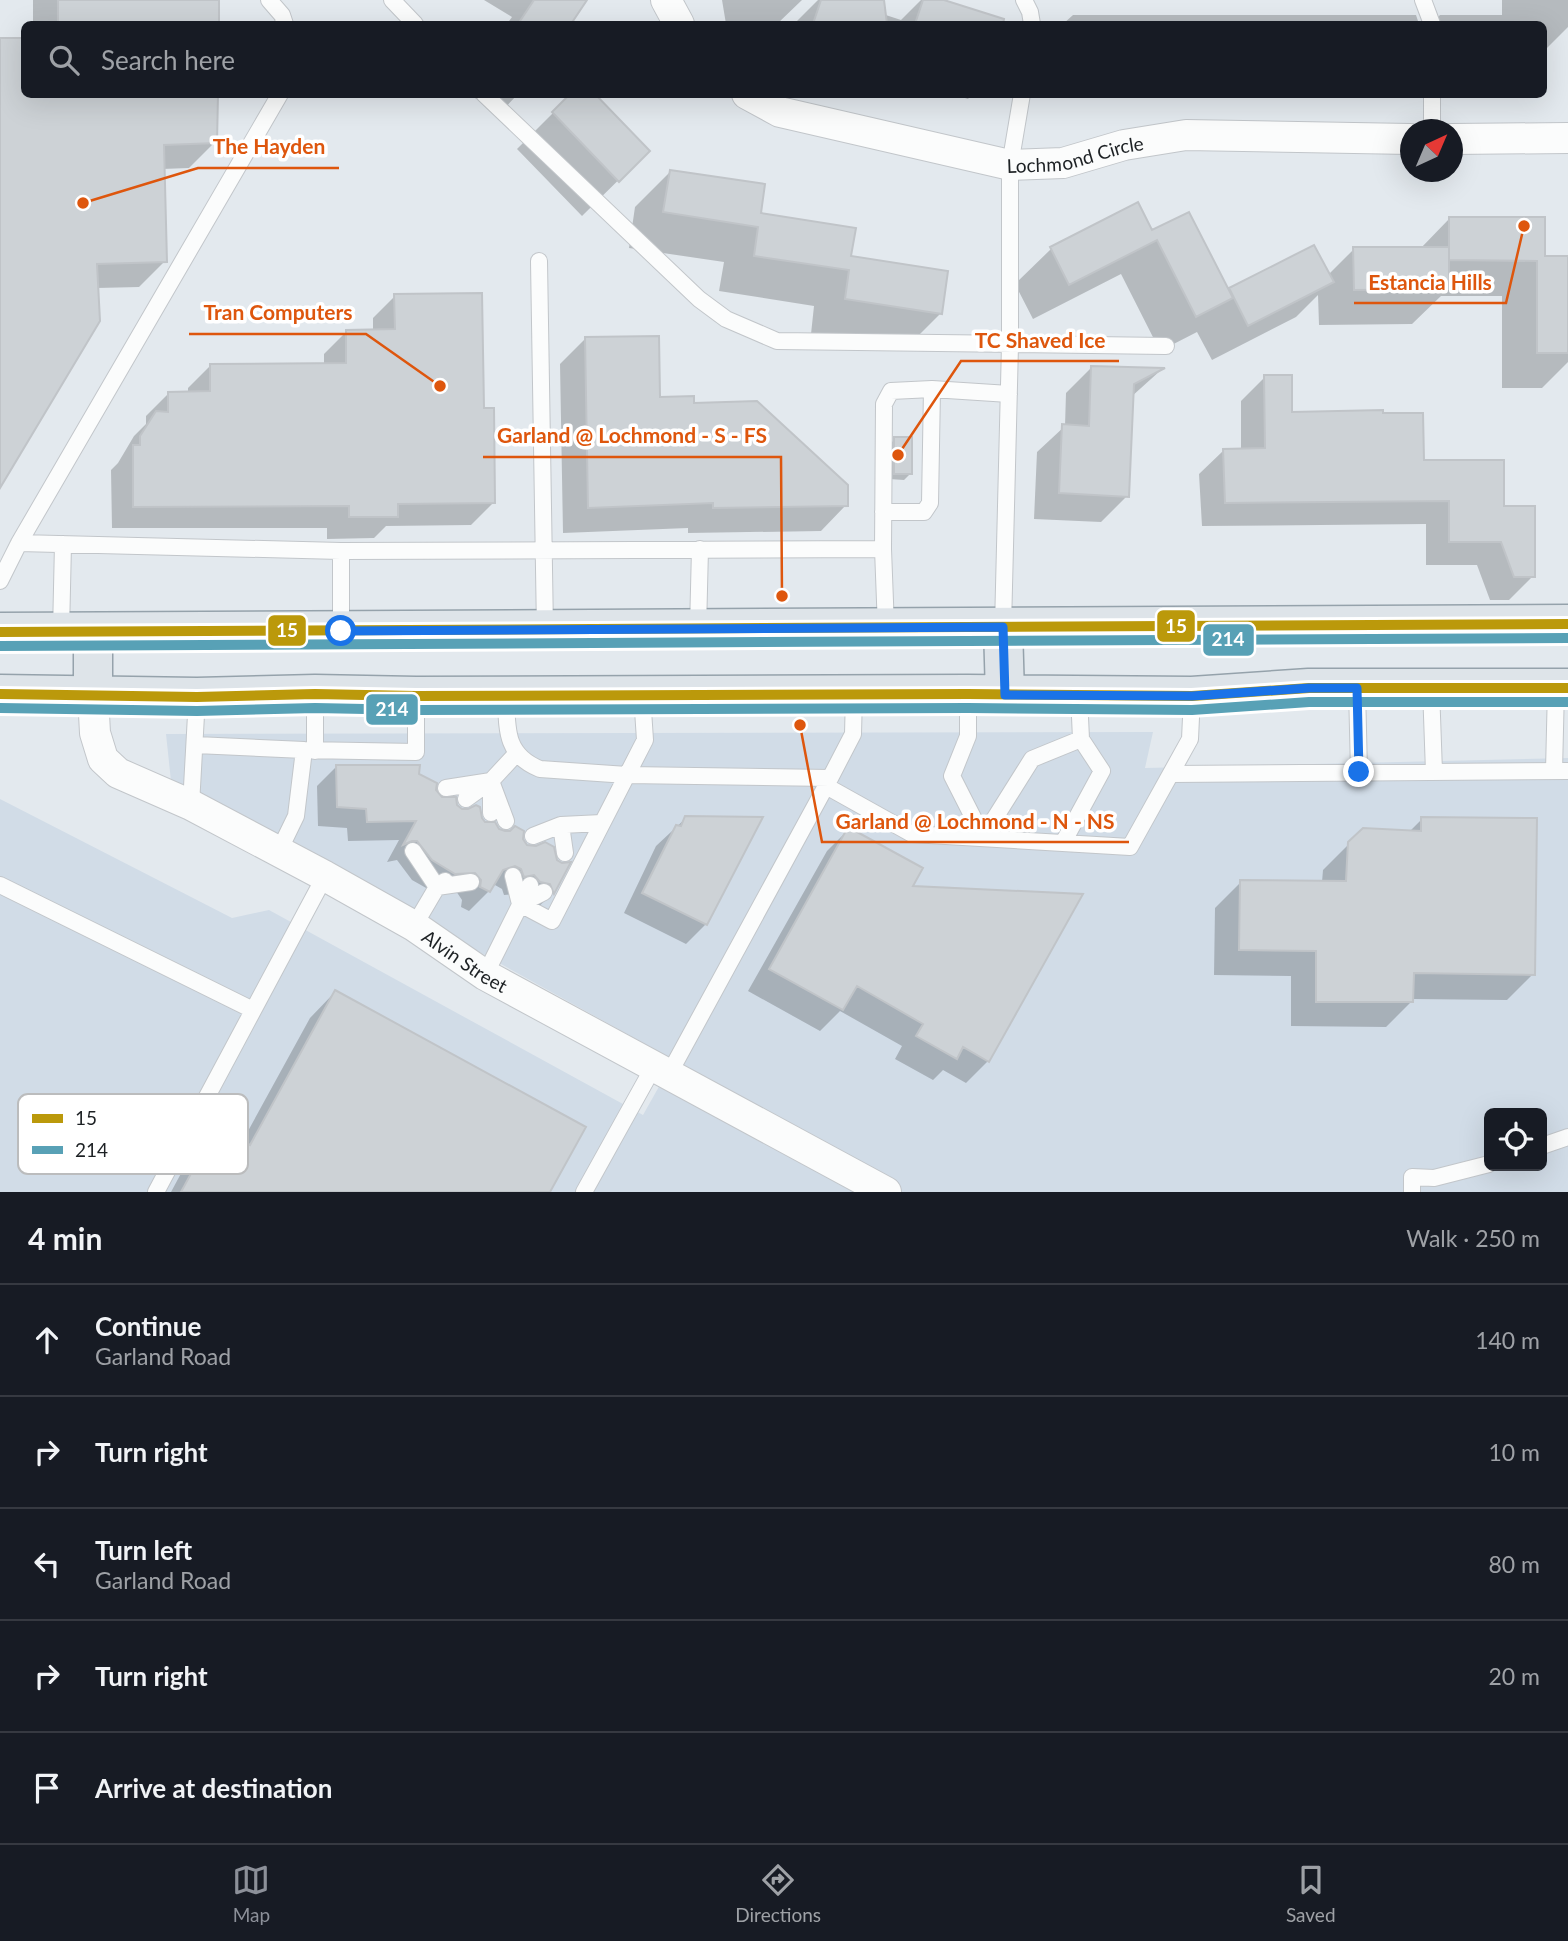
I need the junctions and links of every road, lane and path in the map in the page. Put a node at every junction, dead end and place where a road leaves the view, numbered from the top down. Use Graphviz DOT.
graph roads {
  1 [pos="268,0"];
  2 [pos="391,0"];
  3 [pos="666,0"];
  4 [pos="1024,0"];
  5 [pos="1423,0"];
  6 [pos="284,21"];
  7 [pos="412,21"];
  8 [pos="677,21"];
  9 [pos="1032,21"];
  10 [pos="1431,21"];
  11 [pos="278,98"];
  12 [pos="488,98"];
  13 [pos="755,98"];
  14 [pos="1021,98"];
  15 [pos="1432,98"];
  16 [pos="1432,119"];
  17 [pos="1568,138"];
  18 [pos="1400,139"];
  19 [pos="1463,139"];
  20 [pos="1010,165"];
  21 [pos="539,261"];
  22 [pos="1010,345"];
  23 [pos="1166,346"];
  24 [pos="932,389"];
  25 [pos="1009,394"];
  26 [pos="883,512"];
  27 [pos="19,543"];
  28 [pos="63,544"];
  29 [pos="700,549"];
  30 [pos="883,549"];
  31 [pos="544,550"];
  32 [pos="341,551"];
  33 [pos="0,581"];
  34 [pos="1568,624"];
  35 [pos="1003,627"];
  36 [pos="886,628"];
  37 [pos="698,629"];
  38 [pos="545,630"];
  39 [pos="341,631"];
  40 [pos="0,632"];
  41 [pos="77,632"];
  42 [pos="1357,688"];
  43 [pos="1431,688"];
  44 [pos="1562,688"];
  45 [pos="0,694"];
  46 [pos="315,694"];
  47 [pos="968,694"];
  48 [pos="93,695"];
  49 [pos="642,695"];
  50 [pos="854,695"];
  51 [pos="1005,695"];
  52 [pos="1079,695"];
  53 [pos="416,696"];
  54 [pos="506,696"];
  55 [pos="1192,696"];
  56 [pos="197,697"];
  57 [pos="1080,739"];
  58 [pos="196,745"];
  59 [pos="309,750"];
  60 [pos="516,754"];
  61 [pos="1561,771"];
  62 [pos="1359,772"];
  63 [pos="1434,772"];
  64 [pos="1171,774"];
  65 [pos="627,775"];
  66 [pos="491,781"];
  67 [pos="828,782"];
  68 [pos="446,788"];
  69 [pos="466,799"];
  70 [pos="191,805"];
  71 [pos="491,813"];
  72 [pos="506,821"];
  73 [pos="602,823"];
  74 [pos="561,825"];
  75 [pos="533,836"];
  76 [pos="983,837"];
  77 [pos="1064,841"];
  78 [pos="558,849"];
  79 [pos="279,850"];
  80 [pos="413,850"];
  81 [pos="433,861"];
  82 [pos="456,874"];
  83 [pos="325,876"];
  84 [pos="513,876"];
  85 [pos="471,882"];
  86 [pos="0,885"];
  87 [pos="437,887"];
  88 [pos="537,889"];
  89 [pos="520,904"];
  90 [pos="414,926"];
  91 [pos="485,975"];
  92 [pos="253,1010"];
  93 [pos="662,1070"];
  94 [pos="208,1094"];
  95 [pos="1568,1137"];
  96 [pos="1547,1144"];
  97 [pos="1484,1165"];
  98 [pos="166,1174"];
  99 [pos="156,1192"];
  100 [pos="584,1192"];
  101 [pos="886,1192"];
  102 [pos="1412,1192"];
  1 -- 6 [label="lane"];
  2 -- 7 [label="lane"];
  3 -- 8 [label="street"];
  4 -- 9 [label="lane"];
  5 -- 10 [label="lane"];
  11 -- 27 [label="lane"];
  12 -- 22 [label="lane"];
  13 -- 20 [label="street, Lochmond Circle"];
  14 -- 20 [label="lane"];
  15 -- 16 [label="lane"];
  17 -- 19 [label="street"];
  18 -- 20 [label="street, Lochmond Circle"];
  20 -- 22 [label="lane"];
  21 -- 31 [label="lane"];
  22 -- 23 [label="lane"];
  22 -- 25 [label="lane"];
  24 -- 25 [label="lane"];
  24 -- 26 [label="lane"];
  24 -- 26 [label="lane"];
  25 -- 35 [label="lane"];
  26 -- 30 [label="lane"];
  27 -- 28 [label="lane"];
  27 -- 33 [label="lane"];
  28 -- 32 [label="lane"];
  28 -- 41 [label="lane"];
  29 -- 30 [label="lane"];
  29 -- 31 [label="lane"];
  29 -- 37 [label="lane"];
  30 -- 36 [label="lane"];
  31 -- 32 [label="lane"];
  31 -- 38 [label="lane"];
  32 -- 39 [label="lane"];
  34 -- 35 [label="main road"];
  35 -- 36 [label="main road"];
  35 -- 51 [label="main road"];
  36 -- 37 [label="main road"];
  37 -- 38 [label="main road"];
  38 -- 39 [label="main road"];
  39 -- 41 [label="main road"];
  40 -- 41 [label="main road"];
  41 -- 48 [label="main road"];
  42 -- 43 [label="main road"];
  42 -- 55 [label="main road"];
  42 -- 62 [label="lane"];
  43 -- 44 [label="main road"];
  43 -- 63 [label="lane"];
  44 -- 61 [label="lane"];
  45 -- 48 [label="main road"];
  46 -- 53 [label="main road"];
  46 -- 56 [label="main road"];
  46 -- 59 [label="lane"];
  47 -- 50 [label="main road"];
  47 -- 51 [label="main road"];
  47 -- 76 [label="lane"];
  48 -- 56 [label="main road"];
  48 -- 70 [label="street, Alvin Street"];
  49 -- 50 [label="main road"];
  49 -- 54 [label="main road"];
  49 -- 65 [label="lane"];
  50 -- 67 [label="lane"];
  51 -- 52 [label="main road"];
  52 -- 55 [label="main road"];
  52 -- 57 [label="lane"];
  53 -- 54 [label="main road"];
  53 -- 59 [label="lane"];
  54 -- 60 [label="lane"];
  55 -- 64 [label="lane"];
  56 -- 58 [label="lane"];
  57 -- 76 [label="lane"];
  57 -- 77 [label="lane"];
  58 -- 59 [label="lane"];
  58 -- 70 [label="lane"];
  59 -- 79 [label="lane"];
  60 -- 65 [label="lane"];
  60 -- 66 [label="lane"];
  61 -- 63 [label="lane"];
  62 -- 63 [label="lane"];
  62 -- 64 [label="lane"];
  64 -- 77 [label="lane"];
  65 -- 67 [label="lane"];
  65 -- 73 [label="lane"];
  66 -- 68 [label="lane"];
  66 -- 69 [label="lane"];
  66 -- 71 [label="lane"];
  66 -- 72 [label="lane"];
  67 -- 76 [label="lane"];
  67 -- 93 [label="lane"];
  70 -- 79 [label="street, Alvin Street"];
  73 -- 74 [label="lane"];
  73 -- 89 [label="lane"];
  74 -- 75 [label="lane"];
  74 -- 78 [label="lane"];
  76 -- 77 [label="lane"];
  79 -- 83 [label="street, Alvin Street"];
  80 -- 87 [label="lane"];
  81 -- 87 [label="lane"];
  82 -- 87 [label="lane"];
  83 -- 90 [label="street, Alvin Street"];
  83 -- 92 [label="lane"];
  84 -- 89 [label="lane"];
  85 -- 87 [label="lane"];
  86 -- 92 [label="lane"];
  87 -- 90 [label="lane"];
  88 -- 89 [label="lane"];
  89 -- 91 [label="lane"];
  90 -- 91 [label="street, Alvin Street"];
  91 -- 93 [label="street, Alvin Street"];
  92 -- 94 [label="lane"];
  93 -- 100 [label="lane"];
  93 -- 101 [label="street, Alvin Street"];
  95 -- 96 [label="lane"];
  97 -- 102 [label="lane"];
  98 -- 99 [label="lane"];
}
